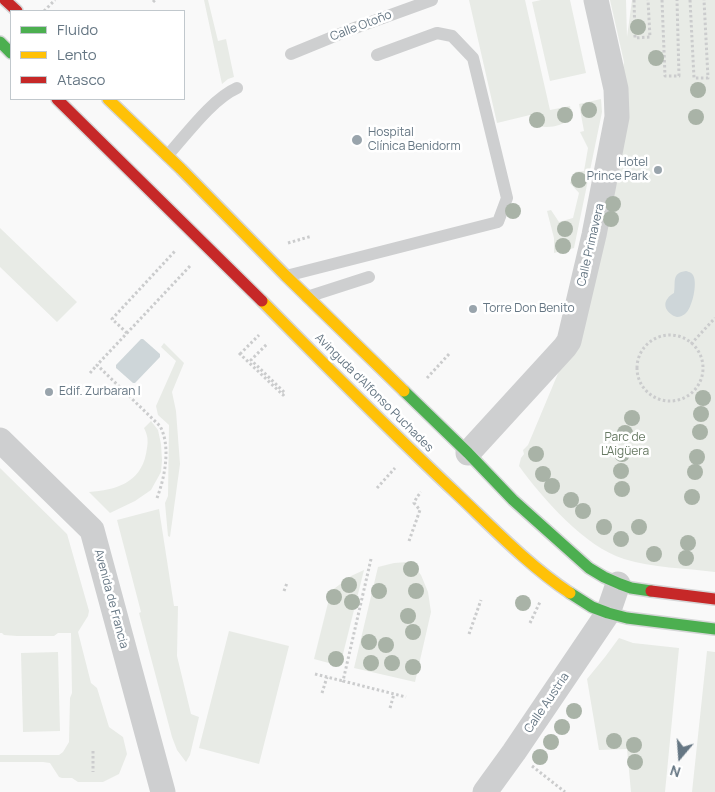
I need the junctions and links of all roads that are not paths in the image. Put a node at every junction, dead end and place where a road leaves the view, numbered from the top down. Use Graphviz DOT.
graph roads {
  1 [pos="5,0"];
  2 [pos="432,0"];
  3 [pos="596,0"];
  4 [pos="16,10"];
  5 [pos="0,42"];
  6 [pos="10,52"];
  7 [pos="291,54"];
  8 [pos="377,55"];
  9 [pos="238,88"];
  10 [pos="58,100"];
  11 [pos="109,100"];
  12 [pos="167,156"];
  13 [pos="286,276"];
  14 [pos="369,276"];
  15 [pos="308,297"];
  16 [pos="0,440"];
  17 [pos="405,442"];
  18 [pos="423,445"];
  19 [pos="459,451"];
  20 [pos="625,586"];
  21 [pos="715,598"];
  22 [pos="617,615"];
  23 [pos="715,629"];
  24 [pos="163,792"];
  25 [pos="485,792"];
  1 -- 4 [label="main road"];
  2 -- 7 [label="lane, Calle Otoño"];
  3 -- 19 [label="street, Calle Primavera"];
  5 -- 6 [label="main road"];
  8 -- 13 [label="lane"];
  9 -- 12 [label="lane"];
  10 -- 17 [label="main road, Avinguda d'Alfonso Puchades"];
  11 -- 12 [label="main road, Avinguda d'Alfonso Puchades"];
  12 -- 13 [label="main road, Avinguda d'Alfonso Puchades"];
  13 -- 15 [label="main road, Avinguda d'Alfonso Puchades"];
  14 -- 15 [label="lane"];
  15 -- 19 [label="main road, Avinguda d'Alfonso Puchades"];
  16 -- 24 [label="street, Avenida de Francia"];
  17 -- 18 [label="main road"];
  17 -- 22 [label="main road, Avinguda d'Alfonso Puchades"];
  19 -- 20 [label="main road, Avinguda d'Alfonso Puchades"];
  20 -- 21 [label="main road, Avinguda d'Alfonso Puchades"];
  20 -- 22 [label="street, Calle Austria"];
  22 -- 23 [label="main road, Avinguda d'Alfonso Puchades"];
  22 -- 25 [label="street, Calle Austria"];
}
